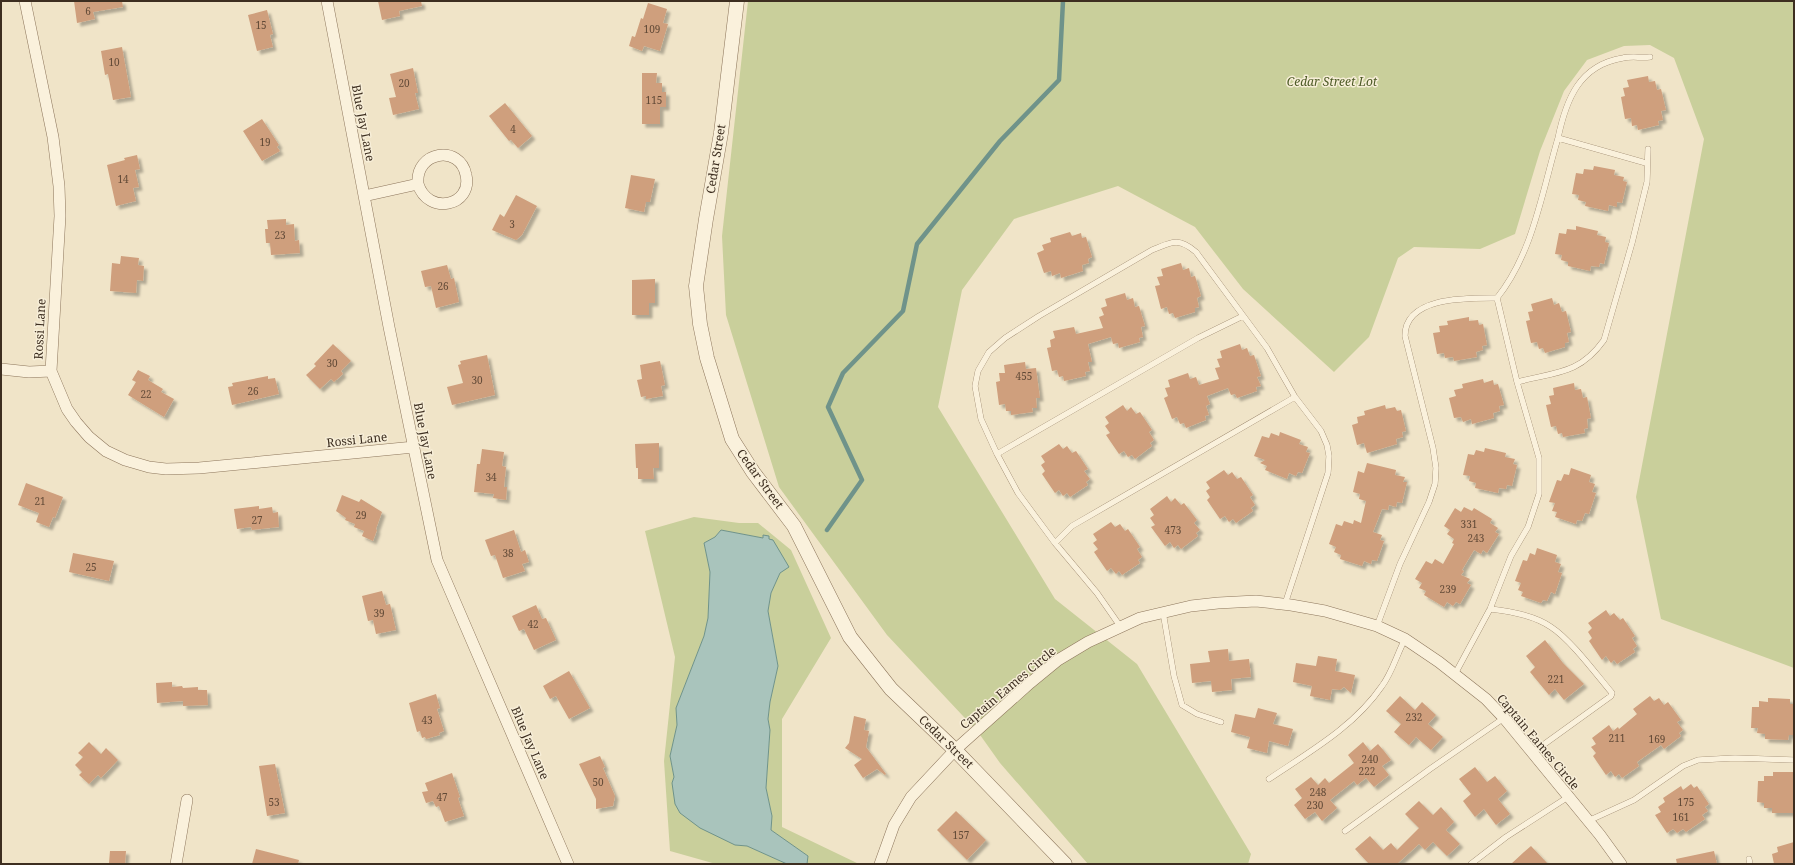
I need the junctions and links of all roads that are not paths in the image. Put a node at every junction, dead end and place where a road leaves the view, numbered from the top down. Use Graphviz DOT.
graph roads {
  1 [pos="25,1"];
  2 [pos="327,1"];
  3 [pos="737,1"];
  4 [pos="1650,57"];
  5 [pos="1558,138"];
  6 [pos="1648,149"];
  7 [pos="1646,163"];
  8 [pos="418,184"];
  9 [pos="364,196"];
  10 [pos="1496,298"];
  11 [pos="1243,316"];
  12 [pos="1,370"];
  13 [pos="51,371"];
  14 [pos="1517,382"];
  15 [pos="1295,397"];
  16 [pos="414,447"];
  17 [pos="997,454"];
  18 [pos="1055,543"];
  19 [pos="1285,604"];
  20 [pos="1490,609"];
  21 [pos="1163,611"];
  22 [pos="1120,626"];
  23 [pos="1377,626"];
  24 [pos="1404,639"];
  25 [pos="1455,674"];
  26 [pos="1504,718"];
  27 [pos="1221,722"];
  28 [pos="955,750"];
  29 [pos="1532,753"];
  30 [pos="1794,760"];
  31 [pos="1269,778"];
  32 [pos="1568,797"];
  33 [pos="187,800"];
  34 [pos="1588,821"];
  35 [pos="1345,831"];
  36 [pos="176,864"];
  37 [pos="568,864"];
  38 [pos="880,864"];
  39 [pos="1065,864"];
  40 [pos="1472,864"];
  41 [pos="1621,864"];
  1 -- 13 [label="street, Rossi Lane"];
  2 -- 9 [label="street, Blue Jay Lane"];
  3 -- 28 [label="street, Cedar Street"];
  4 -- 5 [label="lane"];
  5 -- 7 [label="lane"];
  5 -- 10 [label="lane"];
  6 -- 7 [label="lane"];
  7 -- 14 [label="lane"];
  8 -- 8 [label="street"];
  8 -- 9 [label="street"];
  9 -- 16 [label="street, Blue Jay Lane"];
  10 -- 14 [label="lane"];
  10 -- 23 [label="lane"];
  11 -- 15 [label="lane"];
  11 -- 17 [label="lane"];
  11 -- 17 [label="lane"];
  12 -- 13 [label="street"];
  13 -- 16 [label="street, Rossi Lane"];
  14 -- 20 [label="lane"];
  15 -- 18 [label="lane"];
  15 -- 19 [label="lane"];
  16 -- 37 [label="street, Blue Jay Lane"];
  17 -- 18 [label="lane"];
  18 -- 22 [label="lane"];
  19 -- 21 [label="street, Captain Eames Circle"];
  19 -- 23 [label="street, Captain Eames Circle"];
  20 -- 25 [label="lane"];
  20 -- 29 [label="lane"];
  21 -- 22 [label="street, Captain Eames Circle"];
  21 -- 27 [label="lane"];
  22 -- 28 [label="street, Captain Eames Circle"];
  23 -- 24 [label="street, Captain Eames Circle"];
  24 -- 25 [label="street, Captain Eames Circle"];
  24 -- 31 [label="lane"];
  25 -- 26 [label="street, Captain Eames Circle"];
  26 -- 29 [label="street, Captain Eames Circle"];
  26 -- 35 [label="lane"];
  28 -- 38 [label="street, Captain Eames Circle"];
  28 -- 39 [label="street, Cedar Street"];
  29 -- 32 [label="street, Captain Eames Circle"];
  30 -- 34 [label="lane"];
  32 -- 34 [label="street, Captain Eames Circle"];
  32 -- 40 [label="lane"];
  33 -- 36 [label="street"];
  34 -- 41 [label="street, Captain Eames Circle"];
}
